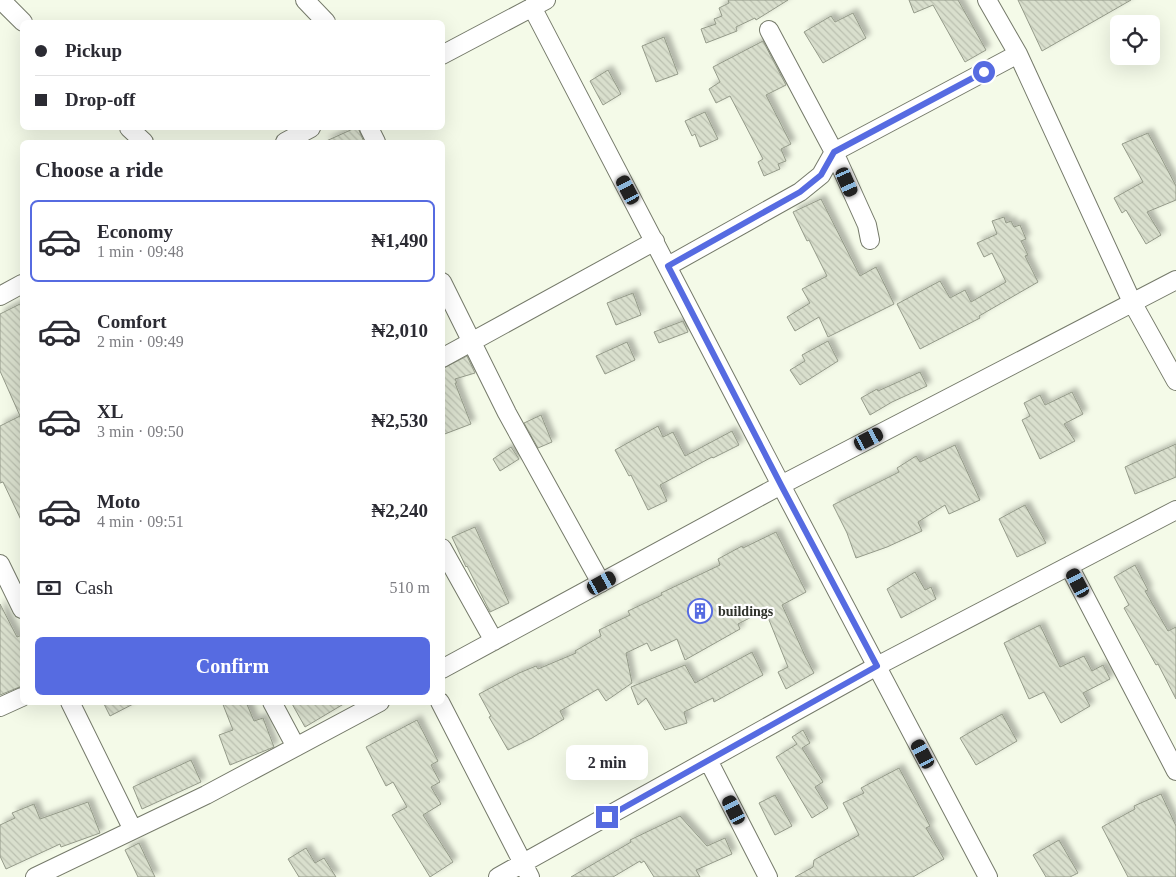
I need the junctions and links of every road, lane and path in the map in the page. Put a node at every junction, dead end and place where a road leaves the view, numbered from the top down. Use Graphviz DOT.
graph roads {
  1 [pos="1,0"];
  2 [pos="305,0"];
  3 [pos="987,0"];
  4 [pos="539,4"];
  5 [pos="21,20"];
  6 [pos="324,20"];
  7 [pos="769,30"];
  8 [pos="445,53"];
  9 [pos="1018,54"];
  10 [pos="131,130"];
  11 [pos="307,130"];
  12 [pos="142,140"];
  13 [pos="289,140"];
  14 [pos="834,152"];
  15 [pos="655,240"];
  16 [pos="870,240"];
  17 [pos="668,266"];
  18 [pos="1176,280"];
  19 [pos="20,285"];
  20 [pos="445,288"];
  21 [pos="0,296"];
  22 [pos="1132,302"];
  23 [pos="472,342"];
  24 [pos="445,356"];
  25 [pos="1176,381"];
  26 [pos="781,485"];
  27 [pos="1176,510"];
  28 [pos="445,553"];
  29 [pos="0,564"];
  30 [pos="1069,566"];
  31 [pos="602,583"];
  32 [pos="20,605"];
  33 [pos="494,641"];
  34 [pos="877,666"];
  35 [pos="445,667"];
  36 [pos="20,698"];
  37 [pos="71,705"];
  38 [pos="274,705"];
  39 [pos="374,705"];
  40 [pos="442,705"];
  41 [pos="0,707"];
  42 [pos="296,747"];
  43 [pos="708,760"];
  44 [pos="1176,771"];
  45 [pos="133,830"];
  46 [pos="526,871"];
  47 [pos="35,877"];
  48 [pos="498,877"];
  49 [pos="768,877"];
  50 [pos="988,877"];
  1 -- 5 [label="street"];
  2 -- 6 [label="street"];
  3 -- 9 [label="street"];
  4 -- 8 [label="street"];
  4 -- 15 [label="street"];
  7 -- 14 [label="street"];
  9 -- 14 [label="street"];
  9 -- 22 [label="street"];
  10 -- 12 [label="street"];
  11 -- 13 [label="street"];
  14 -- 16 [label="street"];
  14 -- 17 [label="street"];
  15 -- 17 [label="street"];
  15 -- 23 [label="street"];
  17 -- 26 [label="street"];
  18 -- 22 [label="street"];
  19 -- 21 [label="street"];
  20 -- 23 [label="street"];
  22 -- 25 [label="street"];
  22 -- 26 [label="street"];
  23 -- 24 [label="street"];
  23 -- 31 [label="street"];
  26 -- 31 [label="street"];
  26 -- 34 [label="street"];
  27 -- 30 [label="street"];
  28 -- 33 [label="street"];
  29 -- 32 [label="street"];
  30 -- 34 [label="street"];
  30 -- 44 [label="street"];
  31 -- 33 [label="street"];
  33 -- 35 [label="street"];
  34 -- 43 [label="street"];
  34 -- 50 [label="street"];
  36 -- 41 [label="street"];
  37 -- 45 [label="street"];
  38 -- 42 [label="street"];
  39 -- 42 [label="street"];
  40 -- 46 [label="street"];
  42 -- 45 [label="street"];
  43 -- 46 [label="street"];
  43 -- 49 [label="street"];
  45 -- 47 [label="street"];
  46 -- 48 [label="street"];
}
